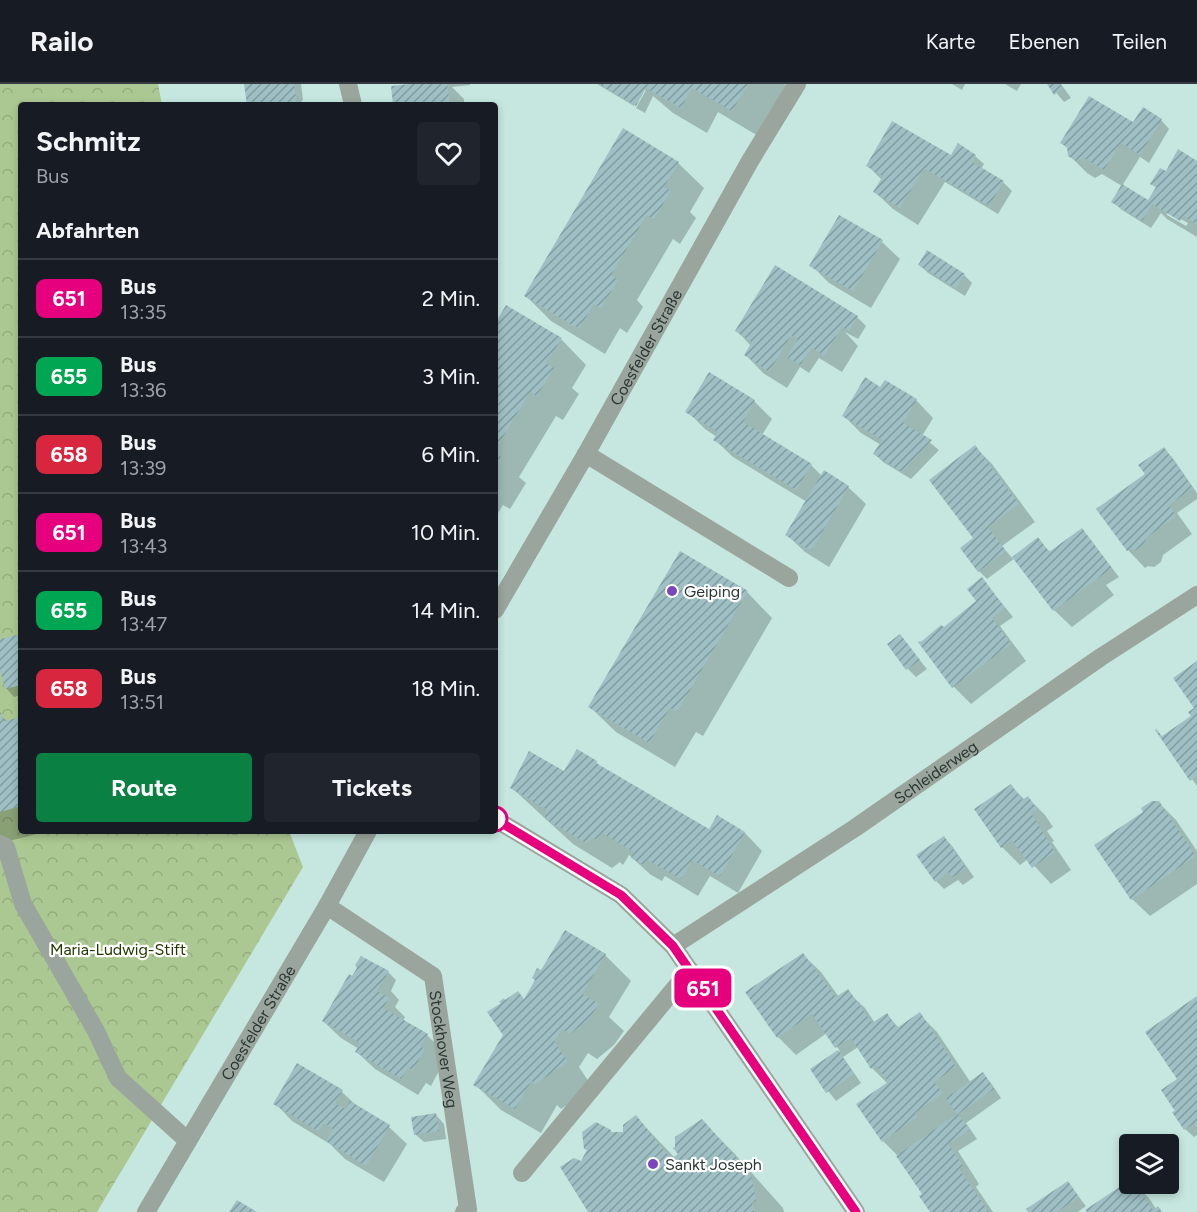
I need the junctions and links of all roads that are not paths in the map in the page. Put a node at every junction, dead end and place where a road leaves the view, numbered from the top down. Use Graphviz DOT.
graph roads {
  1 [pos="348,84"];
  2 [pos="796,84"];
  3 [pos="352,102"];
  4 [pos="586,454"];
  5 [pos="789,578"];
  6 [pos="1197,595"];
  7 [pos="498,605"];
  8 [pos="498,821"];
  9 [pos="366,834"];
  10 [pos="0,844"];
  11 [pos="327,906"];
  12 [pos="673,946"];
  13 [pos="690,970"];
  14 [pos="188,1141"];
  15 [pos="522,1173"];
  16 [pos="146,1212"];
  17 [pos="464,1212"];
  18 [pos="856,1212"];
  1 -- 3 [label="street"];
  2 -- 4 [label="street, Coesfelder Straße"];
  4 -- 5 [label="street"];
  4 -- 7 [label="street, Coesfelder Straße"];
  6 -- 12 [label="street, Schleiderweg"];
  8 -- 12 [label="street"];
  9 -- 11 [label="street, Coesfelder Straße"];
  10 -- 14 [label="street"];
  11 -- 14 [label="street, Coesfelder Straße"];
  11 -- 17 [label="street, Stockhover Weg"];
  12 -- 13 [label="street"];
  13 -- 15 [label="street"];
  13 -- 18 [label="street"];
  14 -- 16 [label="street, Coesfelder Straße"];
}
